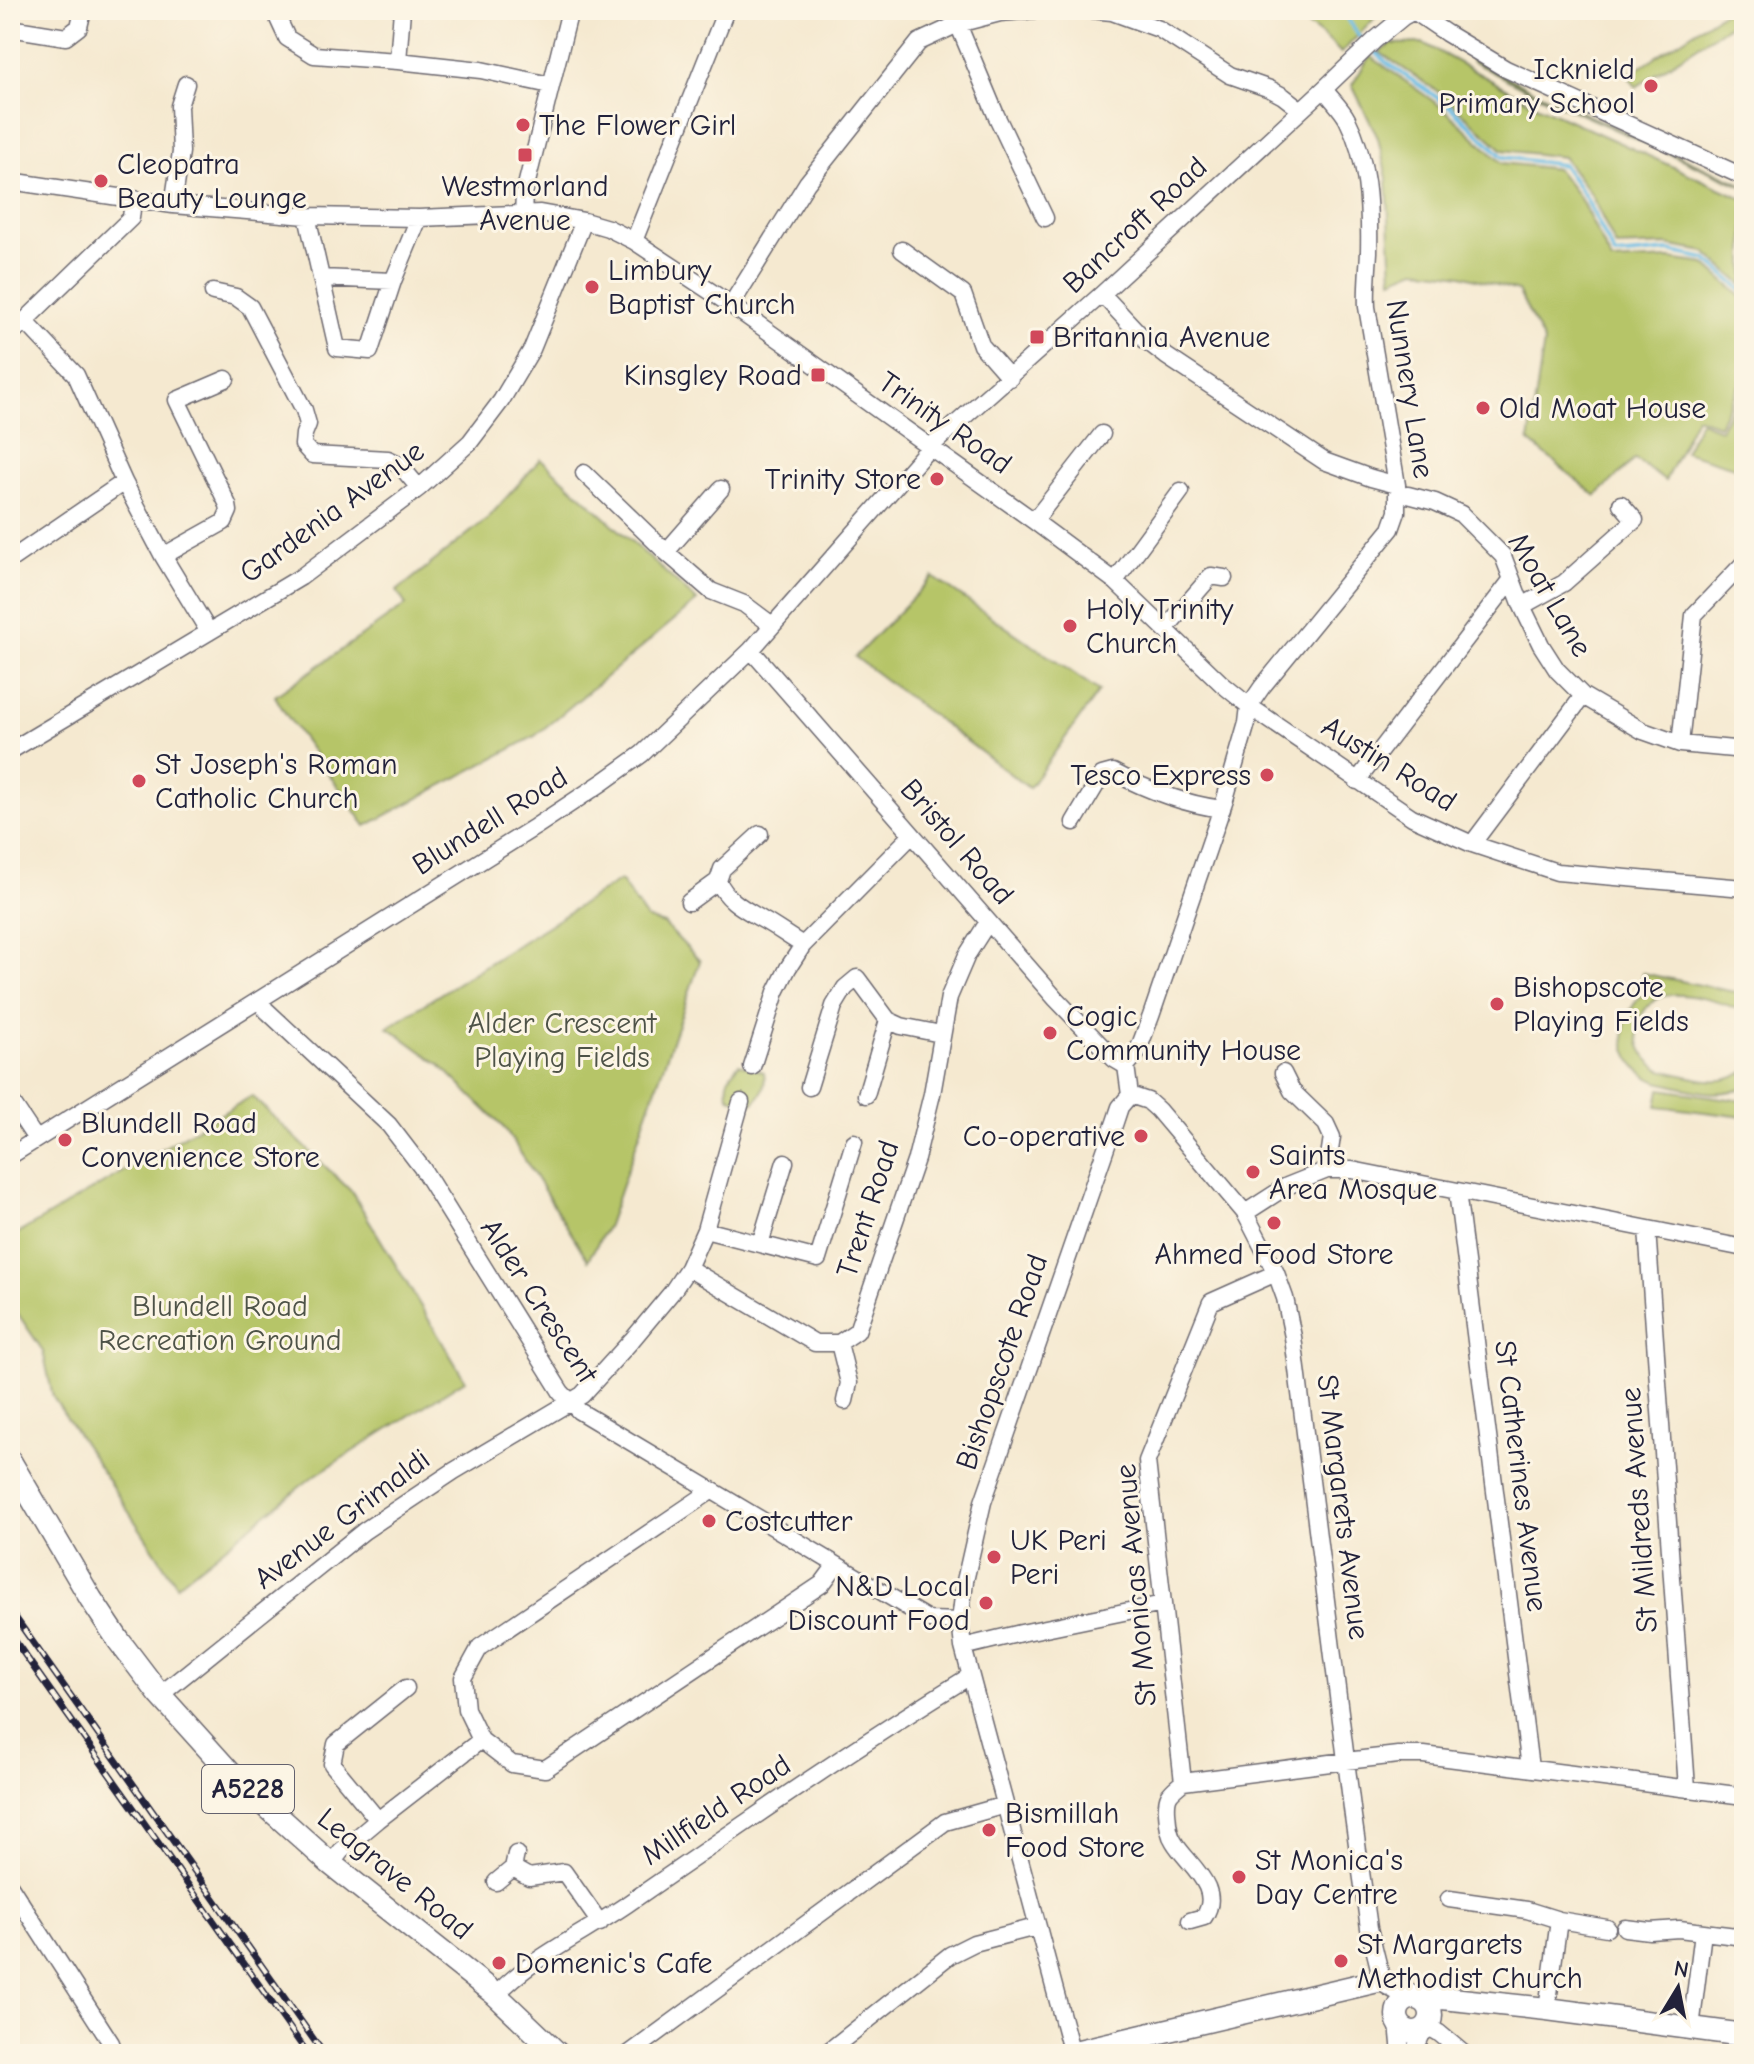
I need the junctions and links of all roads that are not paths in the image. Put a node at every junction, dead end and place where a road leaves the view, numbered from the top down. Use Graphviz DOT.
graph roads {
  1 [pos="83,10"];
  2 [pos="274,10"];
  3 [pos="402,10"];
  4 [pos="570,10"];
  5 [pos="726,10"];
  6 [pos="1036,10"];
  7 [pos="1091,10"];
  8 [pos="1416,11"];
  9 [pos="953,17"];
  10 [pos="10,28"];
  11 [pos="398,61"];
  12 [pos="186,84"];
  13 [pos="550,85"];
  14 [pos="1324,89"];
  15 [pos="1301,110"];
  16 [pos="1744,177"];
  17 [pos="10,181"];
  18 [pos="133,200"];
  19 [pos="173,205"];
  20 [pos="523,214"];
  21 [pos="307,216"];
  22 [pos="419,218"];
  23 [pos="1045,218"];
  24 [pos="584,221"];
  25 [pos="634,241"];
  26 [pos="902,250"];
  27 [pos="321,278"];
  28 [pos="393,281"];
  29 [pos="213,292"];
  30 [pos="1102,294"];
  31 [pos="731,305"];
  32 [pos="25,321"];
  33 [pos="10,335"];
  34 [pos="1010,378"];
  35 [pos="226,379"];
  36 [pos="1102,434"];
  37 [pos="930,447"];
  38 [pos="584,473"];
  39 [pos="124,482"];
  40 [pos="419,488"];
  41 [pos="721,489"];
  42 [pos="1398,490"];
  43 [pos="1181,491"];
  44 [pos="1621,504"];
  45 [pos="1034,521"];
  46 [pos="666,552"];
  47 [pos="163,556"];
  48 [pos="10,560"];
  49 [pos="1744,563"];
  50 [pos="1224,578"];
  51 [pos="1512,579"];
  52 [pos="1115,581"];
  53 [pos="1522,606"];
  54 [pos="772,625"];
  55 [pos="1165,629"];
  56 [pos="209,632"];
  57 [pos="751,650"];
  58 [pos="1583,696"];
  59 [pos="1249,706"];
  60 [pos="1680,744"];
  61 [pos="1744,750"];
  62 [pos="10,751"];
  63 [pos="1357,781"];
  64 [pos="1222,809"];
  65 [pos="1074,822"];
  66 [pos="760,834"];
  67 [pos="912,835"];
  68 [pos="1472,844"];
  69 [pos="718,881"];
  70 [pos="1744,888"];
  71 [pos="689,902"];
  72 [pos="988,922"];
  73 [pos="803,945"];
  74 [pos="261,1000"];
  75 [pos="888,1020"];
  76 [pos="941,1034"];
  77 [pos="1126,1066"];
  78 [pos="752,1067"];
  79 [pos="1283,1073"];
  80 [pos="809,1087"];
  81 [pos="866,1095"];
  82 [pos="1130,1095"];
  83 [pos="10,1100"];
  84 [pos="741,1102"];
  85 [pos="36,1139"];
  86 [pos="854,1142"];
  87 [pos="10,1156"];
  88 [pos="785,1162"];
  89 [pos="1327,1170"];
  90 [pos="1457,1191"];
  91 [pos="1245,1213"];
  92 [pos="1647,1229"];
  93 [pos="705,1230"];
  94 [pos="760,1244"];
  95 [pos="1744,1248"];
  96 [pos="688,1268"];
  97 [pos="1276,1273"];
  98 [pos="839,1343"];
  99 [pos="845,1401"];
  100 [pos="569,1403"];
  101 [pos="10,1461"];
  102 [pos="711,1491"];
  103 [pos="836,1565"];
  104 [pos="1163,1604"];
  105 [pos="960,1621"];
  106 [pos="963,1647"];
  107 [pos="970,1676"];
  108 [pos="406,1688"];
  109 [pos="160,1695"];
  110 [pos="481,1740"];
  111 [pos="1346,1761"];
  112 [pos="1530,1768"];
  113 [pos="1183,1782"];
  114 [pos="1687,1788"];
  115 [pos="1744,1796"];
  116 [pos="1005,1805"];
  117 [pos="378,1820"];
  118 [pos="574,1857"];
  119 [pos="331,1864"];
  120 [pos="564,1872"];
  121 [pos="496,1882"];
  122 [pos="10,1886"];
  123 [pos="1449,1899"];
  124 [pos="1559,1920"];
  125 [pos="1190,1921"];
  126 [pos="600,1923"];
  127 [pos="1036,1927"];
  128 [pos="1607,1928"];
  129 [pos="1625,1928"];
  130 [pos="1703,1932"];
  131 [pos="1744,1937"];
  132 [pos="1382,1980"];
  133 [pos="496,1995"];
  134 [pos="1416,1998"];
  135 [pos="1473,2001"];
  136 [pos="1547,2009"];
  137 [pos="1398,2021"];
  138 [pos="1427,2026"];
  139 [pos="1691,2028"];
  140 [pos="1744,2035"];
  141 [pos="115,2054"];
  142 [pos="558,2054"];
  143 [pos="629,2054"];
  144 [pos="825,2054"];
  145 [pos="1070,2054"];
  146 [pos="1401,2054"];
  147 [pos="1413,2054"];
  148 [pos="1464,2054"];
  1 -- 10 [label="street"];
  2 -- 11 [label="street"];
  3 -- 11 [label="street"];
  4 -- 13 [label="street"];
  5 -- 25 [label="street"];
  6 -- 9 [label="street"];
  7 -- 15 [label="street"];
  8 -- 14 [label="street, Bancroft Road"];
  8 -- 16 [label="street"];
  9 -- 23 [label="street"];
  9 -- 31 [label="street"];
  11 -- 13 [label="street"];
  12 -- 19 [label="street"];
  13 -- 20 [label="street"];
  14 -- 15 [label="street, Bancroft Road"];
  14 -- 42 [label="street, Nunnery Lane"];
  15 -- 30 [label="street, Bancroft Road"];
  17 -- 18 [label="street, Trinity Road"];
  18 -- 19 [label="street, Trinity Road"];
  18 -- 32 [label="street"];
  19 -- 21 [label="street, Trinity Road"];
  20 -- 22 [label="street, Trinity Road"];
  20 -- 24 [label="street, Trinity Road"];
  21 -- 22 [label="street, Trinity Road"];
  21 -- 27 [label="street"];
  22 -- 28 [label="street"];
  24 -- 25 [label="street, Trinity Road"];
  24 -- 40 [label="street, Gardenia Avenue"];
  25 -- 31 [label="street, Trinity Road"];
  26 -- 34 [label="street"];
  27 -- 28 [label="street"];
  27 -- 28 [label="street"];
  29 -- 40 [label="street"];
  30 -- 34 [label="street, Bancroft Road"];
  30 -- 42 [label="street"];
  31 -- 37 [label="street, Trinity Road"];
  32 -- 33 [label="street"];
  32 -- 39 [label="street"];
  34 -- 37 [label="street, Bancroft Road"];
  35 -- 47 [label="street"];
  36 -- 45 [label="street"];
  37 -- 45 [label="street, Trinity Road"];
  37 -- 54 [label="street, Blundell Road"];
  38 -- 46 [label="street"];
  39 -- 47 [label="street"];
  39 -- 48 [label="street"];
  40 -- 56 [label="street, Gardenia Avenue"];
  41 -- 46 [label="street"];
  42 -- 51 [label="street, Moat Lane"];
  42 -- 59 [label="street, Nunnery Lane"];
  43 -- 52 [label="street"];
  44 -- 53 [label="street"];
  45 -- 52 [label="street, Trinity Road"];
  46 -- 54 [label="street"];
  47 -- 56 [label="street"];
  49 -- 60 [label="street"];
  50 -- 55 [label="street"];
  51 -- 53 [label="street, Moat Lane"];
  51 -- 63 [label="street"];
  52 -- 55 [label="street, Trinity Road"];
  53 -- 58 [label="street, Moat Lane"];
  54 -- 57 [label="street, Blundell Road"];
  55 -- 59 [label="street, Trinity Road"];
  56 -- 62 [label="street, Gardenia Avenue"];
  57 -- 67 [label="street, Bristol Road"];
  57 -- 74 [label="street, Blundell Road"];
  58 -- 60 [label="street, Moat Lane"];
  58 -- 68 [label="street"];
  59 -- 63 [label="street, Austin Road"];
  59 -- 64 [label="street"];
  60 -- 61 [label="street, Moat Lane"];
  63 -- 68 [label="street, Austin Road"];
  64 -- 65 [label="street"];
  64 -- 77 [label="street"];
  66 -- 69 [label="street"];
  67 -- 72 [label="street, Bristol Road"];
  67 -- 73 [label="street"];
  68 -- 70 [label="street, Austin Road"];
  69 -- 71 [label="street"];
  69 -- 73 [label="street"];
  72 -- 76 [label="street, Trent Road"];
  72 -- 77 [label="street, Bristol Road"];
  73 -- 78 [label="street"];
  74 -- 85 [label="street, Blundell Road"];
  74 -- 100 [label="street, Alder Crescent"];
  75 -- 76 [label="street"];
  75 -- 80 [label="street"];
  75 -- 81 [label="street"];
  76 -- 98 [label="street, Trent Road"];
  77 -- 82 [label="street"];
  79 -- 89 [label="street"];
  82 -- 91 [label="street, St Margarets Avenue"];
  82 -- 105 [label="street, Bishopscote Road"];
  83 -- 85 [label="street"];
  84 -- 93 [label="street, Avenue Grimaldi"];
  85 -- 87 [label="street, Blundell Road"];
  86 -- 94 [label="street"];
  88 -- 94 [label="street"];
  89 -- 90 [label="street"];
  89 -- 91 [label="street"];
  90 -- 92 [label="street"];
  90 -- 112 [label="street, St Catherines Avenue"];
  91 -- 97 [label="street, St Margarets Avenue"];
  92 -- 95 [label="street"];
  92 -- 114 [label="street, St Mildreds Avenue"];
  93 -- 94 [label="street"];
  93 -- 96 [label="street, Avenue Grimaldi"];
  96 -- 98 [label="street"];
  96 -- 100 [label="street, Avenue Grimaldi"];
  97 -- 104 [label="street, St Monicas Avenue"];
  97 -- 111 [label="street, St Margarets Avenue"];
  98 -- 99 [label="street"];
  100 -- 102 [label="street, Alder Crescent"];
  100 -- 109 [label="street, Avenue Grimaldi"];
  101 -- 109 [label="main road, Leagrave Road / A5228"];
  102 -- 103 [label="street, Alder Crescent"];
  102 -- 110 [label="street"];
  103 -- 105 [label="street, Alder Crescent"];
  103 -- 110 [label="street"];
  104 -- 106 [label="street"];
  104 -- 113 [label="street, St Monicas Avenue"];
  105 -- 106 [label="street, Bishopscote Road"];
  106 -- 107 [label="street, Bishopscote Road"];
  107 -- 116 [label="street, Bishopscote Road"];
  107 -- 126 [label="street, Millfield Road"];
  108 -- 117 [label="street"];
  109 -- 119 [label="main road, Leagrave Road / A5228"];
  110 -- 117 [label="street"];
  111 -- 112 [label="street"];
  111 -- 113 [label="street"];
  111 -- 132 [label="street, St Margarets Avenue"];
  112 -- 114 [label="street"];
  113 -- 125 [label="street"];
  114 -- 115 [label="street"];
  116 -- 127 [label="street, Bishopscote Road"];
  116 -- 143 [label="street"];
  117 -- 119 [label="street"];
  118 -- 120 [label="street"];
  119 -- 133 [label="main road, Leagrave Road / A5228"];
  120 -- 121 [label="street"];
  120 -- 126 [label="street"];
  122 -- 141 [label="street"];
  123 -- 124 [label="street"];
  124 -- 128 [label="street"];
  124 -- 136 [label="street"];
  126 -- 133 [label="street, Millfield Road"];
  127 -- 144 [label="street"];
  127 -- 145 [label="street, Bishopscote Road"];
  129 -- 130 [label="street"];
  130 -- 131 [label="street"];
  130 -- 139 [label="street"];
  132 -- 134 [label="main road"];
  132 -- 137 [label="main road"];
  132 -- 145 [label="main road"];
  133 -- 142 [label="main road, Leagrave Road / A5228"];
  134 -- 135 [label="main road"];
  134 -- 137 [label="main road"];
  134 -- 138 [label="main road"];
  135 -- 136 [label="main road"];
  135 -- 138 [label="main road"];
  136 -- 139 [label="main road"];
  137 -- 138 [label="main road"];
  137 -- 146 [label="street"];
  138 -- 147 [label="street"];
  138 -- 148 [label="street"];
  139 -- 140 [label="main road"];
}
